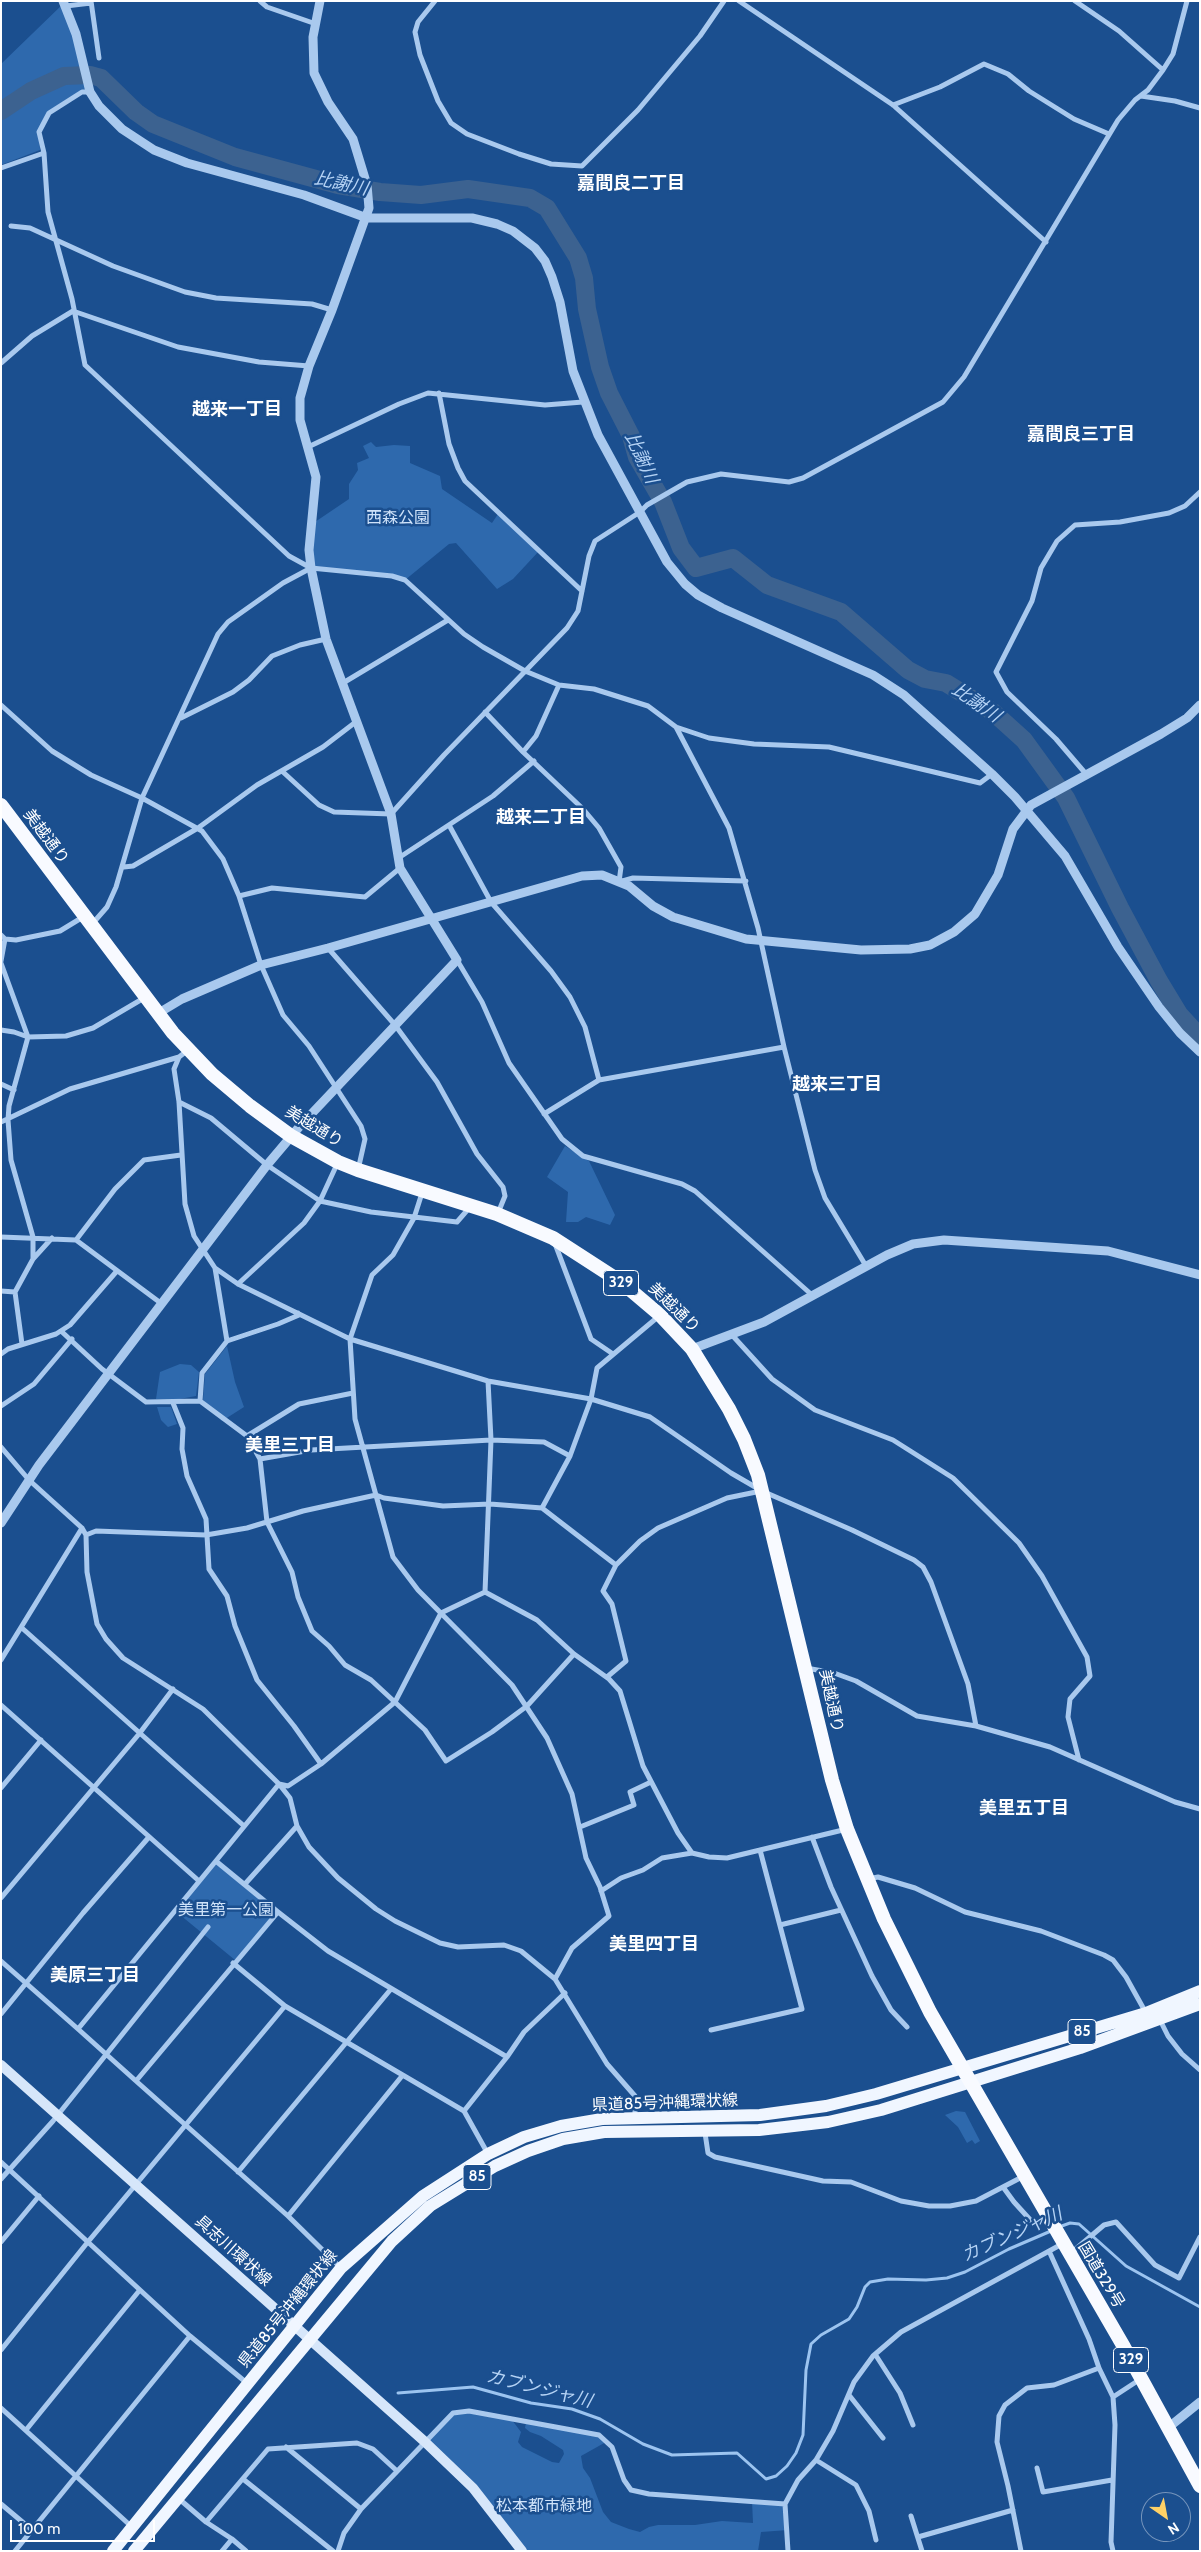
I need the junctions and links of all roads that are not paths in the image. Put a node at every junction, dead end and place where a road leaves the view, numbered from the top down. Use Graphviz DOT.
graph roads {
  1 [pos="260,1"];
  2 [pos="320,1"];
  3 [pos="435,1"];
  4 [pos="724,1"];
  5 [pos="739,1"];
  6 [pos="1075,1"];
  7 [pos="1187,1"];
  8 [pos="91,2"];
  9 [pos="64,4"];
  10 [pos="316,24"];
  11 [pos="99,58"];
  12 [pos="1163,70"];
  13 [pos="90,92"];
  14 [pos="1142,96"];
  15 [pos="893,106"];
  16 [pos="1200,108"];
  17 [pos="1109,134"];
  18 [pos="44,153"];
  19 [pos="1,168"];
  20 [pos="367,218"];
  21 [pos="11,226"];
  22 [pos="54,238"];
  23 [pos="1046,242"];
  24 [pos="332,310"];
  25 [pos="73,311"];
  26 [pos="1,363"];
  27 [pos="309,366"];
  28 [pos="439,393"];
  29 [pos="583,402"];
  30 [pos="308,448"];
  31 [pos="1200,492"];
  32 [pos="640,512"];
  33 [pos="311,568"];
  34 [pos="582,591"];
  35 [pos="448,620"];
  36 [pos="326,639"];
  37 [pos="525,671"];
  38 [pos="343,684"];
  39 [pos="558,685"];
  40 [pos="1,705"];
  41 [pos="1200,705"];
  42 [pos="485,712"];
  43 [pos="180,718"];
  44 [pos="357,721"];
  45 [pos="676,727"];
  46 [pos="523,752"];
  47 [pos="534,762"];
  48 [pos="283,772"];
  49 [pos="992,774"];
  50 [pos="1086,774"];
  51 [pos="142,798"];
  52 [pos="1,805"];
  53 [pos="1026,810"];
  54 [pos="391,814"];
  55 [pos="449,825"];
  56 [pos="198,828"];
  57 [pos="400,857"];
  58 [pos="124,866"];
  59 [pos="400,868"];
  60 [pos="746,881"];
  61 [pos="618,882"];
  62 [pos="239,896"];
  63 [pos="491,902"];
  64 [pos="431,919"];
  65 [pos="87,921"];
  66 [pos="3,937"];
  67 [pos="760,942"];
  68 [pos="328,948"];
  69 [pos="457,960"];
  70 [pos="1,962"];
  71 [pos="261,965"];
  72 [pos="145,998"];
  73 [pos="157,1014"];
  74 [pos="395,1025"];
  75 [pos="1,1030"];
  76 [pos="28,1037"];
  77 [pos="784,1047"];
  78 [pos="1200,1052"];
  79 [pos="184,1053"];
  80 [pos="599,1080"];
  81 [pos="1,1084"];
  82 [pos="338,1088"];
  83 [pos="14,1090"];
  84 [pos="179,1102"];
  85 [pos="544,1114"];
  86 [pos="8,1120"];
  87 [pos="1,1122"];
  88 [pos="291,1136"];
  89 [pos="181,1155"];
  90 [pos="338,1162"];
  91 [pos="266,1165"];
  92 [pos="358,1170"];
  93 [pos="422,1190"];
  94 [pos="320,1201"];
  95 [pos="472,1206"];
  96 [pos="497,1214"];
  97 [pos="414,1218"];
  98 [pos="1,1237"];
  99 [pos="33,1237"];
  100 [pos="52,1238"];
  101 [pos="553,1238"];
  102 [pos="76,1240"];
  103 [pos="203,1252"];
  104 [pos="33,1259"];
  105 [pos="866,1266"];
  106 [pos="216,1268"];
  107 [pos="116,1272"];
  108 [pos="1200,1275"];
  109 [pos="238,1284"];
  110 [pos="1,1291"];
  111 [pos="15,1292"];
  112 [pos="812,1295"];
  113 [pos="162,1305"];
  114 [pos="298,1313"];
  115 [pos="660,1315"];
  116 [pos="61,1331"];
  117 [pos="732,1335"];
  118 [pos="72,1339"];
  119 [pos="350,1339"];
  120 [pos="227,1341"];
  121 [pos="22,1344"];
  122 [pos="692,1349"];
  123 [pos="1,1354"];
  124 [pos="614,1354"];
  125 [pos="108,1374"];
  126 [pos="488,1381"];
  127 [pos="354,1393"];
  128 [pos="591,1399"];
  129 [pos="200,1401"];
  130 [pos="173,1403"];
  131 [pos="1,1406"];
  132 [pos="247,1436"];
  133 [pos="491,1440"];
  134 [pos="1,1447"];
  135 [pos="363,1448"];
  136 [pos="570,1456"];
  137 [pos="260,1459"];
  138 [pos="29,1480"];
  139 [pos="762,1491"];
  140 [pos="376,1495"];
  141 [pos="490,1504"];
  142 [pos="542,1508"];
  143 [pos="267,1522"];
  144 [pos="1,1523"];
  145 [pos="82,1528"];
  146 [pos="206,1535"];
  147 [pos="86,1536"];
  148 [pos="616,1565"];
  149 [pos="485,1592"];
  150 [pos="441,1613"];
  151 [pos="22,1628"];
  152 [pos="574,1654"];
  153 [pos="1,1660"];
  154 [pos="806,1668"];
  155 [pos="607,1677"];
  156 [pos="173,1689"];
  157 [pos="395,1702"];
  158 [pos="1,1705"];
  159 [pos="526,1706"];
  160 [pos="976,1726"];
  161 [pos="139,1734"];
  162 [pos="41,1740"];
  163 [pos="1079,1760"];
  164 [pos="321,1764"];
  165 [pos="651,1782"];
  166 [pos="279,1784"];
  167 [pos="94,1787"];
  168 [pos="1,1788"];
  169 [pos="1200,1809"];
  170 [pos="244,1826"];
  171 [pos="297,1826"];
  172 [pos="580,1827"];
  173 [pos="847,1829"];
  174 [pos="149,1837"];
  175 [pos="812,1838"];
  176 [pos="760,1850"];
  177 [pos="692,1853"];
  178 [pos="217,1862"];
  179 [pos="867,1879"];
  180 [pos="199,1882"];
  181 [pos="245,1884"];
  182 [pos="601,1891"];
  183 [pos="1,1898"];
  184 [pos="841,1910"];
  185 [pos="278,1912"];
  186 [pos="780,1925"];
  187 [pos="208,1927"];
  188 [pos="1,1961"];
  189 [pos="233,1963"];
  190 [pos="555,1979"];
  191 [pos="26,1983"];
  192 [pos="391,1989"];
  193 [pos="1200,1991"];
  194 [pos="565,1993"];
  195 [pos="1200,2004"];
  196 [pos="285,2006"];
  197 [pos="1146,2013"];
  198 [pos="1,2014"];
  199 [pos="1160,2020"];
  200 [pos="907,2027"];
  201 [pos="78,2029"];
  202 [pos="711,2030"];
  203 [pos="347,2044"];
  204 [pos="106,2055"];
  205 [pos="507,2057"];
  206 [pos="1,2065"];
  207 [pos="963,2068"];
  208 [pos="1200,2070"];
  209 [pos="402,2076"];
  210 [pos="136,2081"];
  211 [pos="971,2083"];
  212 [pos="464,2111"];
  213 [pos="58,2115"];
  214 [pos="635,2117"];
  215 [pos="186,2126"];
  216 [pos="705,2132"];
  217 [pos="488,2154"];
  218 [pos="1,2162"];
  219 [pos="10,2169"];
  220 [pos="238,2172"];
  221 [pos="1024,2176"];
  222 [pos="1,2179"];
  223 [pos="136,2184"];
  224 [pos="1003,2187"];
  225 [pos="39,2196"];
  226 [pos="288,2216"];
  227 [pos="1044,2221"];
  228 [pos="1200,2237"];
  229 [pos="1,2242"];
  230 [pos="87,2242"];
  231 [pos="1063,2245"];
  232 [pos="1049,2251"];
  233 [pos="341,2268"];
  234 [pos="139,2291"];
  235 [pos="294,2326"];
  236 [pos="190,2336"];
  237 [pos="309,2341"];
  238 [pos="1,2350"];
  239 [pos="875,2354"];
  240 [pos="1099,2368"];
  241 [pos="1142,2378"];
  242 [pos="248,2384"];
  243 [pos="848,2395"];
  244 [pos="1112,2397"];
  245 [pos="1200,2402"];
  246 [pos="1,2408"];
  247 [pos="913,2425"];
  248 [pos="1168,2427"];
  249 [pos="26,2430"];
  250 [pos="883,2438"];
  251 [pos="424,2441"];
  252 [pos="286,2447"];
  253 [pos="816,2460"];
  254 [pos="1037,2468"];
  255 [pos="397,2471"];
  256 [pos="76,2475"];
  257 [pos="242,2479"];
  258 [pos="1112,2480"];
  259 [pos="1200,2486"];
  260 [pos="178,2498"];
  261 [pos="1,2504"];
  262 [pos="785,2504"];
  263 [pos="361,2509"];
  264 [pos="1013,2510"];
  265 [pos="910,2516"];
  266 [pos="206,2522"];
  267 [pos="132,2527"];
  268 [pos="32,2530"];
  269 [pos="918,2537"];
  270 [pos="232,2538"];
  271 [pos="876,2540"];
  272 [pos="15,2551"];
  273 [pos="113,2551"];
  274 [pos="134,2551"];
  275 [pos="222,2551"];
  276 [pos="246,2551"];
  277 [pos="333,2551"];
  278 [pos="338,2551"];
  279 [pos="522,2551"];
  280 [pos="788,2551"];
  281 [pos="922,2551"];
  282 [pos="1021,2551"];
  283 [pos="1113,2551"];
  1 -- 10 [label="street"];
  2 -- 10 [label="street"];
  3 -- 4 [label="street"];
  5 -- 15 [label="street"];
  6 -- 12 [label="street"];
  7 -- 12 [label="street"];
  8 -- 9 [label="street"];
  8 -- 11 [label="street"];
  9 -- 13 [label="street"];
  10 -- 20 [label="street"];
  12 -- 14 [label="street"];
  13 -- 18 [label="street"];
  13 -- 20 [label="street"];
  14 -- 16 [label="street"];
  14 -- 17 [label="street"];
  15 -- 17 [label="street"];
  15 -- 23 [label="street"];
  17 -- 23 [label="street"];
  18 -- 19 [label="street"];
  18 -- 22 [label="street"];
  20 -- 24 [label="street"];
  20 -- 29 [label="street"];
  21 -- 22 [label="street"];
  22 -- 24 [label="street"];
  22 -- 25 [label="street"];
  23 -- 32 [label="street"];
  24 -- 27 [label="street"];
  25 -- 26 [label="street"];
  25 -- 27 [label="street"];
  25 -- 33 [label="street"];
  27 -- 30 [label="street"];
  28 -- 29 [label="street"];
  28 -- 30 [label="street"];
  28 -- 34 [label="street"];
  29 -- 32 [label="street"];
  30 -- 33 [label="street"];
  31 -- 50 [label="street"];
  32 -- 34 [label="street"];
  32 -- 49 [label="street"];
  33 -- 35 [label="street"];
  33 -- 36 [label="street"];
  33 -- 43 [label="street"];
  34 -- 37 [label="street"];
  35 -- 37 [label="street"];
  35 -- 38 [label="street"];
  36 -- 38 [label="street"];
  36 -- 43 [label="street"];
  37 -- 39 [label="street"];
  37 -- 42 [label="street"];
  38 -- 44 [label="street"];
  39 -- 45 [label="street"];
  39 -- 46 [label="street"];
  40 -- 51 [label="street"];
  41 -- 50 [label="street"];
  42 -- 46 [label="street"];
  42 -- 54 [label="street"];
  43 -- 51 [label="street"];
  44 -- 48 [label="street"];
  44 -- 54 [label="street"];
  45 -- 49 [label="street"];
  45 -- 60 [label="street"];
  46 -- 47 [label="street"];
  47 -- 55 [label="street"];
  47 -- 61 [label="street"];
  48 -- 54 [label="street"];
  48 -- 56 [label="street"];
  49 -- 53 [label="street"];
  50 -- 53 [label="street"];
  51 -- 56 [label="street"];
  51 -- 58 [label="street"];
  52 -- 65 [label="highway, 美越通り / 329"];
  53 -- 67 [label="street"];
  53 -- 78 [label="street"];
  54 -- 57 [label="street"];
  55 -- 57 [label="street"];
  55 -- 63 [label="street"];
  56 -- 58 [label="street"];
  56 -- 62 [label="street"];
  57 -- 59 [label="street"];
  58 -- 65 [label="street"];
  59 -- 62 [label="street"];
  59 -- 64 [label="street"];
  60 -- 61 [label="street"];
  60 -- 67 [label="street"];
  61 -- 63 [label="street"];
  61 -- 67 [label="street"];
  62 -- 71 [label="street"];
  63 -- 64 [label="street"];
  63 -- 80 [label="street"];
  64 -- 68 [label="street"];
  64 -- 69 [label="street"];
  65 -- 66 [label="street"];
  65 -- 72 [label="highway, 美越通り / 329"];
  66 -- 70 [label="street"];
  67 -- 77 [label="street"];
  68 -- 71 [label="street"];
  68 -- 74 [label="street"];
  69 -- 74 [label="street"];
  69 -- 85 [label="street"];
  70 -- 76 [label="street"];
  71 -- 73 [label="street"];
  71 -- 82 [label="street"];
  72 -- 73 [label="highway, 美越通り / 329"];
  72 -- 76 [label="street"];
  73 -- 79 [label="highway, 美越通り / 329"];
  74 -- 82 [label="street"];
  74 -- 96 [label="street"];
  75 -- 76 [label="street"];
  76 -- 83 [label="street"];
  77 -- 80 [label="street"];
  77 -- 105 [label="street"];
  79 -- 84 [label="street"];
  79 -- 86 [label="street"];
  79 -- 88 [label="highway, 美越通り / 329"];
  80 -- 85 [label="street"];
  81 -- 83 [label="street"];
  82 -- 88 [label="street"];
  82 -- 92 [label="street"];
  83 -- 86 [label="street"];
  84 -- 89 [label="street"];
  84 -- 91 [label="street"];
  85 -- 112 [label="street"];
  86 -- 87 [label="street"];
  86 -- 99 [label="street"];
  88 -- 90 [label="highway, 美越通り / 329"];
  88 -- 91 [label="street"];
  89 -- 102 [label="street"];
  89 -- 103 [label="street"];
  90 -- 92 [label="highway, 美越通り / 329"];
  90 -- 94 [label="street"];
  91 -- 94 [label="street"];
  91 -- 103 [label="street"];
  92 -- 93 [label="highway, 美越通り / 329"];
  93 -- 95 [label="highway, 美越通り / 329"];
  93 -- 97 [label="street"];
  94 -- 97 [label="street"];
  94 -- 109 [label="street"];
  95 -- 96 [label="highway, 美越通り / 329"];
  95 -- 97 [label="street"];
  96 -- 101 [label="highway, 美越通り / 329"];
  97 -- 119 [label="street"];
  98 -- 99 [label="street"];
  99 -- 100 [label="street"];
  99 -- 104 [label="street"];
  100 -- 102 [label="street"];
  100 -- 104 [label="street"];
  101 -- 115 [label="highway, 美越通り / 329"];
  101 -- 124 [label="street"];
  102 -- 107 [label="street"];
  103 -- 106 [label="street"];
  103 -- 113 [label="street"];
  104 -- 111 [label="street"];
  105 -- 108 [label="street"];
  105 -- 112 [label="street"];
  106 -- 109 [label="street"];
  106 -- 120 [label="street"];
  107 -- 113 [label="street"];
  107 -- 116 [label="street"];
  109 -- 114 [label="street"];
  110 -- 111 [label="street"];
  111 -- 121 [label="street"];
  112 -- 117 [label="street"];
  113 -- 125 [label="street"];
  114 -- 119 [label="street"];
  114 -- 120 [label="street"];
  115 -- 122 [label="highway, 美越通り / 329"];
  115 -- 124 [label="street"];
  116 -- 118 [label="street"];
  116 -- 121 [label="street"];
  117 -- 122 [label="street"];
  117 -- 163 [label="street"];
  118 -- 125 [label="street"];
  118 -- 131 [label="street"];
  119 -- 126 [label="street"];
  119 -- 127 [label="street"];
  120 -- 129 [label="street"];
  121 -- 123 [label="street"];
  122 -- 139 [label="highway, 美越通り / 329"];
  124 -- 128 [label="street"];
  125 -- 130 [label="street"];
  125 -- 138 [label="street"];
  126 -- 128 [label="street"];
  126 -- 133 [label="street"];
  127 -- 132 [label="street"];
  127 -- 135 [label="street"];
  128 -- 136 [label="street"];
  128 -- 139 [label="street"];
  129 -- 130 [label="street"];
  129 -- 132 [label="street"];
  130 -- 146 [label="street"];
  132 -- 137 [label="street"];
  133 -- 135 [label="street"];
  133 -- 136 [label="street"];
  133 -- 141 [label="street"];
  134 -- 138 [label="street"];
  135 -- 137 [label="street"];
  135 -- 140 [label="street"];
  136 -- 142 [label="street"];
  137 -- 143 [label="street"];
  138 -- 144 [label="street"];
  138 -- 145 [label="street"];
  139 -- 148 [label="street"];
  139 -- 154 [label="highway, 美越通り / 329"];
  139 -- 160 [label="street"];
  140 -- 141 [label="street"];
  140 -- 143 [label="street"];
  140 -- 150 [label="street"];
  141 -- 142 [label="street"];
  141 -- 149 [label="street"];
  142 -- 148 [label="street"];
  143 -- 146 [label="street"];
  143 -- 157 [label="street"];
  145 -- 147 [label="street"];
  145 -- 151 [label="street"];
  146 -- 147 [label="street"];
  146 -- 164 [label="street"];
  147 -- 156 [label="street"];
  148 -- 155 [label="street"];
  149 -- 150 [label="street"];
  149 -- 152 [label="street"];
  150 -- 157 [label="street"];
  150 -- 159 [label="street"];
  151 -- 153 [label="street"];
  151 -- 161 [label="street"];
  152 -- 155 [label="street"];
  152 -- 159 [label="street"];
  154 -- 160 [label="street"];
  154 -- 173 [label="highway, 美越通り / 329"];
  155 -- 165 [label="street"];
  156 -- 161 [label="street"];
  156 -- 166 [label="street"];
  157 -- 159 [label="street"];
  157 -- 164 [label="street"];
  158 -- 162 [label="street"];
  159 -- 172 [label="street"];
  160 -- 163 [label="street"];
  161 -- 167 [label="street"];
  161 -- 170 [label="street"];
  162 -- 167 [label="street"];
  162 -- 168 [label="street"];
  163 -- 169 [label="street"];
  164 -- 166 [label="street"];
  165 -- 172 [label="street"];
  165 -- 177 [label="street"];
  166 -- 170 [label="street"];
  166 -- 171 [label="street"];
  167 -- 174 [label="street"];
  167 -- 183 [label="street"];
  170 -- 178 [label="street"];
  171 -- 181 [label="street"];
  171 -- 190 [label="street"];
  172 -- 182 [label="street"];
  173 -- 175 [label="street"];
  173 -- 179 [label="highway, 美越通り / 329"];
  174 -- 180 [label="street"];
  174 -- 191 [label="street"];
  175 -- 176 [label="street"];
  175 -- 184 [label="street"];
  176 -- 177 [label="street"];
  176 -- 186 [label="street"];
  177 -- 182 [label="street"];
  178 -- 180 [label="street"];
  178 -- 181 [label="street"];
  179 -- 197 [label="street"];
  179 -- 207 [label="highway, 美越通り / 329"];
  180 -- 201 [label="street"];
  181 -- 185 [label="street"];
  182 -- 190 [label="street"];
  184 -- 186 [label="street"];
  184 -- 200 [label="street"];
  185 -- 189 [label="street"];
  185 -- 192 [label="street"];
  186 -- 202 [label="street"];
  187 -- 204 [label="street"];
  188 -- 191 [label="street"];
  189 -- 196 [label="street"];
  189 -- 210 [label="street"];
  190 -- 194 [label="street"];
  191 -- 198 [label="street"];
  191 -- 201 [label="street"];
  192 -- 203 [label="street"];
  192 -- 205 [label="street"];
  193 -- 197 [label="main road, 県道85号沖縄環状線 / 85"];
  194 -- 205 [label="street"];
  194 -- 214 [label="street"];
  195 -- 199 [label="main road, 県道85号沖縄環状線 / 85"];
  196 -- 203 [label="street"];
  196 -- 215 [label="street"];
  197 -- 207 [label="main road, 県道85号沖縄環状線 / 85"];
  199 -- 208 [label="street"];
  199 -- 211 [label="main road, 県道85号沖縄環状線 / 85"];
  201 -- 204 [label="street"];
  203 -- 209 [label="street"];
  203 -- 220 [label="street"];
  204 -- 210 [label="street"];
  204 -- 213 [label="street"];
  205 -- 212 [label="street"];
  206 -- 213 [label="main road, 具志川環状線"];
  207 -- 211 [label="highway, 美越通り / 329"];
  207 -- 214 [label="main road, 県道85号沖縄環状線 / 85"];
  209 -- 212 [label="street"];
  209 -- 226 [label="street"];
  210 -- 215 [label="street"];
  211 -- 216 [label="main road, 県道85号沖縄環状線 / 85"];
  211 -- 221 [label="highway, 国道329号 / 329"];
  212 -- 217 [label="street"];
  213 -- 219 [label="street"];
  213 -- 223 [label="main road, 具志川環状線"];
  214 -- 217 [label="main road, 県道85号沖縄環状線 / 85"];
  215 -- 220 [label="street"];
  215 -- 223 [label="street"];
  216 -- 224 [label="street"];
  216 -- 237 [label="main road, 県道85号沖縄環状線 / 85"];
  217 -- 233 [label="main road, 県道85号沖縄環状線 / 85"];
  218 -- 219 [label="street"];
  219 -- 222 [label="street"];
  219 -- 225 [label="street"];
  220 -- 226 [label="street"];
  221 -- 224 [label="street"];
  221 -- 227 [label="highway, 国道329号 / 329"];
  223 -- 230 [label="street"];
  223 -- 235 [label="main road, 具志川環状線"];
  224 -- 227 [label="street"];
  225 -- 229 [label="street"];
  225 -- 230 [label="street"];
  226 -- 233 [label="street"];
  227 -- 231 [label="highway, 国道329号 / 329"];
  228 -- 231 [label="street"];
  230 -- 234 [label="street"];
  230 -- 238 [label="street"];
  231 -- 232 [label="street"];
  231 -- 241 [label="highway, 国道329号 / 329"];
  232 -- 239 [label="street"];
  232 -- 240 [label="street"];
  233 -- 235 [label="main road, 県道85号沖縄環状線 / 85"];
  234 -- 236 [label="street"];
  234 -- 249 [label="street"];
  235 -- 237 [label="main road, 具志川環状線"];
  235 -- 242 [label="main road, 県道85号沖縄環状線 / 85"];
  236 -- 242 [label="street"];
  236 -- 256 [label="street"];
  237 -- 251 [label="main road, 具志川環状線"];
  237 -- 260 [label="main road, 県道85号沖縄環状線 / 85"];
  239 -- 243 [label="street"];
  239 -- 247 [label="street"];
  240 -- 244 [label="street"];
  240 -- 264 [label="street"];
  241 -- 244 [label="street"];
  241 -- 248 [label="highway, 国道329号 / 329"];
  242 -- 267 [label="main road, 県道85号沖縄環状線 / 85"];
  243 -- 250 [label="street"];
  243 -- 253 [label="street"];
  244 -- 258 [label="street"];
  245 -- 248 [label="street"];
  246 -- 249 [label="street"];
  248 -- 259 [label="highway, 国道329号 / 329"];
  249 -- 256 [label="street"];
  251 -- 255 [label="street"];
  251 -- 262 [label="street"];
  251 -- 279 [label="main road, 具志川環状線"];
  252 -- 255 [label="street"];
  252 -- 257 [label="street"];
  252 -- 263 [label="street"];
  253 -- 262 [label="street"];
  253 -- 271 [label="street"];
  254 -- 258 [label="street"];
  255 -- 263 [label="street"];
  256 -- 267 [label="street"];
  256 -- 268 [label="street"];
  257 -- 266 [label="street"];
  257 -- 277 [label="street"];
  258 -- 283 [label="street"];
  260 -- 266 [label="street"];
  260 -- 274 [label="main road, 県道85号沖縄環状線 / 85"];
  261 -- 268 [label="street"];
  262 -- 280 [label="street"];
  263 -- 278 [label="street"];
  264 -- 269 [label="street"];
  264 -- 282 [label="street"];
  265 -- 269 [label="street"];
  266 -- 270 [label="street"];
  267 -- 273 [label="main road, 県道85号沖縄環状線 / 85"];
  268 -- 272 [label="street"];
  269 -- 281 [label="street"];
  270 -- 275 [label="street"];
  270 -- 276 [label="street"];
}
